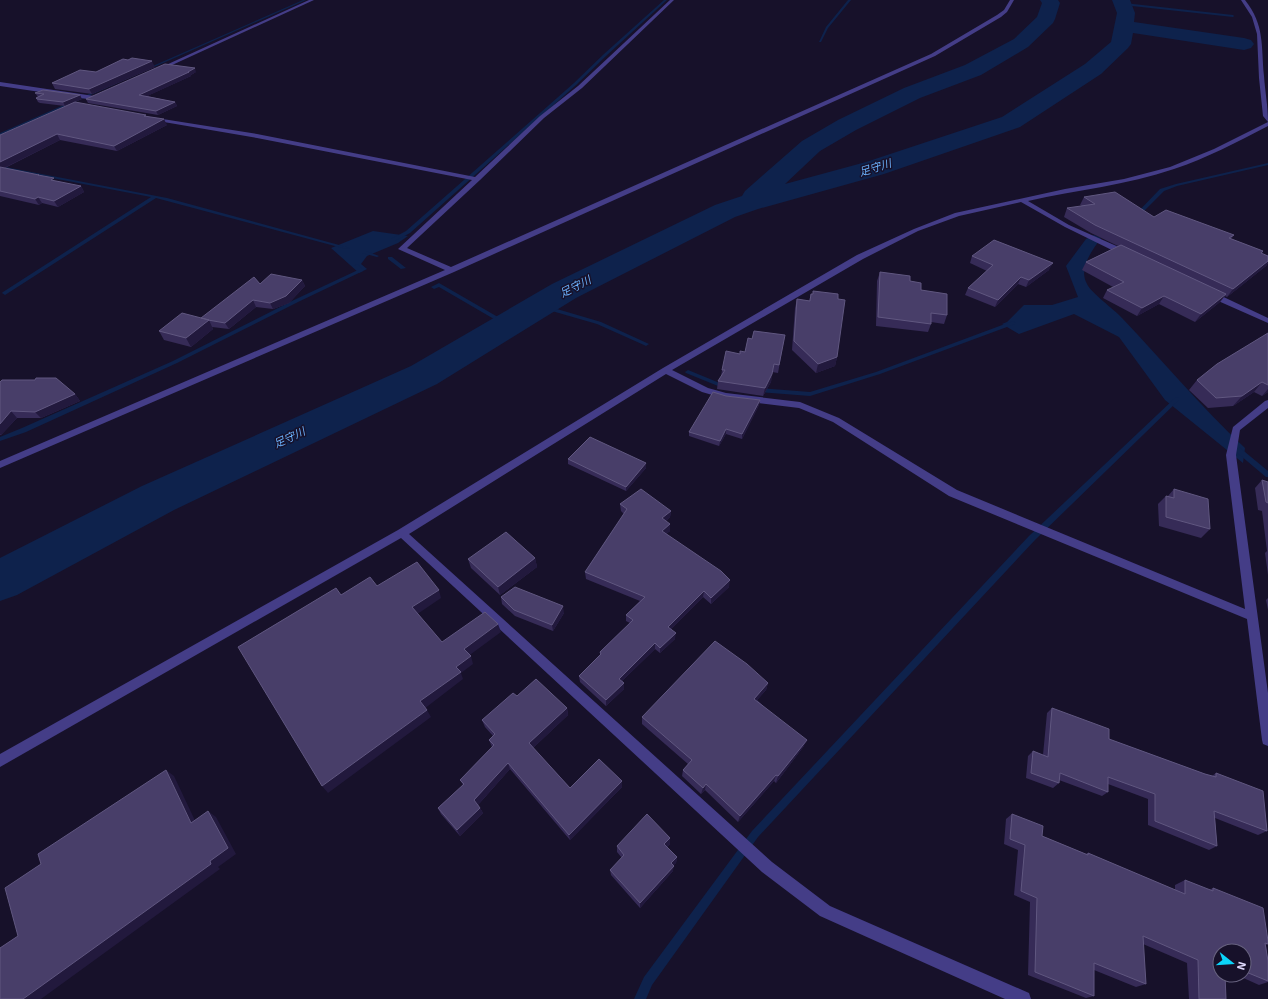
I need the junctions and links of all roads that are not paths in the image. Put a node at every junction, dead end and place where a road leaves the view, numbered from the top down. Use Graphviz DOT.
graph roads {
  1 [pos="312,0"];
  2 [pos="672,0"];
  3 [pos="1012,0"];
  4 [pos="1243,0"];
  5 [pos="152,72"];
  6 [pos="0,84"];
  7 [pos="101,95"];
  8 [pos="92,98"];
  9 [pos="84,103"];
  10 [pos="148,117"];
  11 [pos="1268,120"];
  12 [pos="1268,124"];
  13 [pos="476,179"];
  14 [pos="1022,200"];
  15 [pos="1135,258"];
  16 [pos="451,270"];
  17 [pos="1205,291"];
  18 [pos="1268,321"];
  19 [pos="666,370"];
  20 [pos="1268,403"];
  21 [pos="0,465"];
  22 [pos="402,533"];
  23 [pos="1253,617"];
  24 [pos="1268,740"];
  25 [pos="0,761"];
  26 [pos="1023,999"];
  1 -- 5 [label="street"];
  2 -- 13 [label="street"];
  3 -- 16 [label="street"];
  4 -- 11 [label="street"];
  6 -- 8 [label="street"];
  7 -- 8 [label="street"];
  8 -- 9 [label="street"];
  10 -- 13 [label="street"];
  12 -- 14 [label="street"];
  13 -- 16 [label="street"];
  14 -- 15 [label="street"];
  14 -- 19 [label="street"];
  16 -- 21 [label="street"];
  17 -- 18 [label="street"];
  19 -- 22 [label="street"];
  19 -- 23 [label="street"];
  20 -- 23 [label="street"];
  22 -- 25 [label="street"];
  22 -- 26 [label="street"];
  23 -- 24 [label="street"];
}
